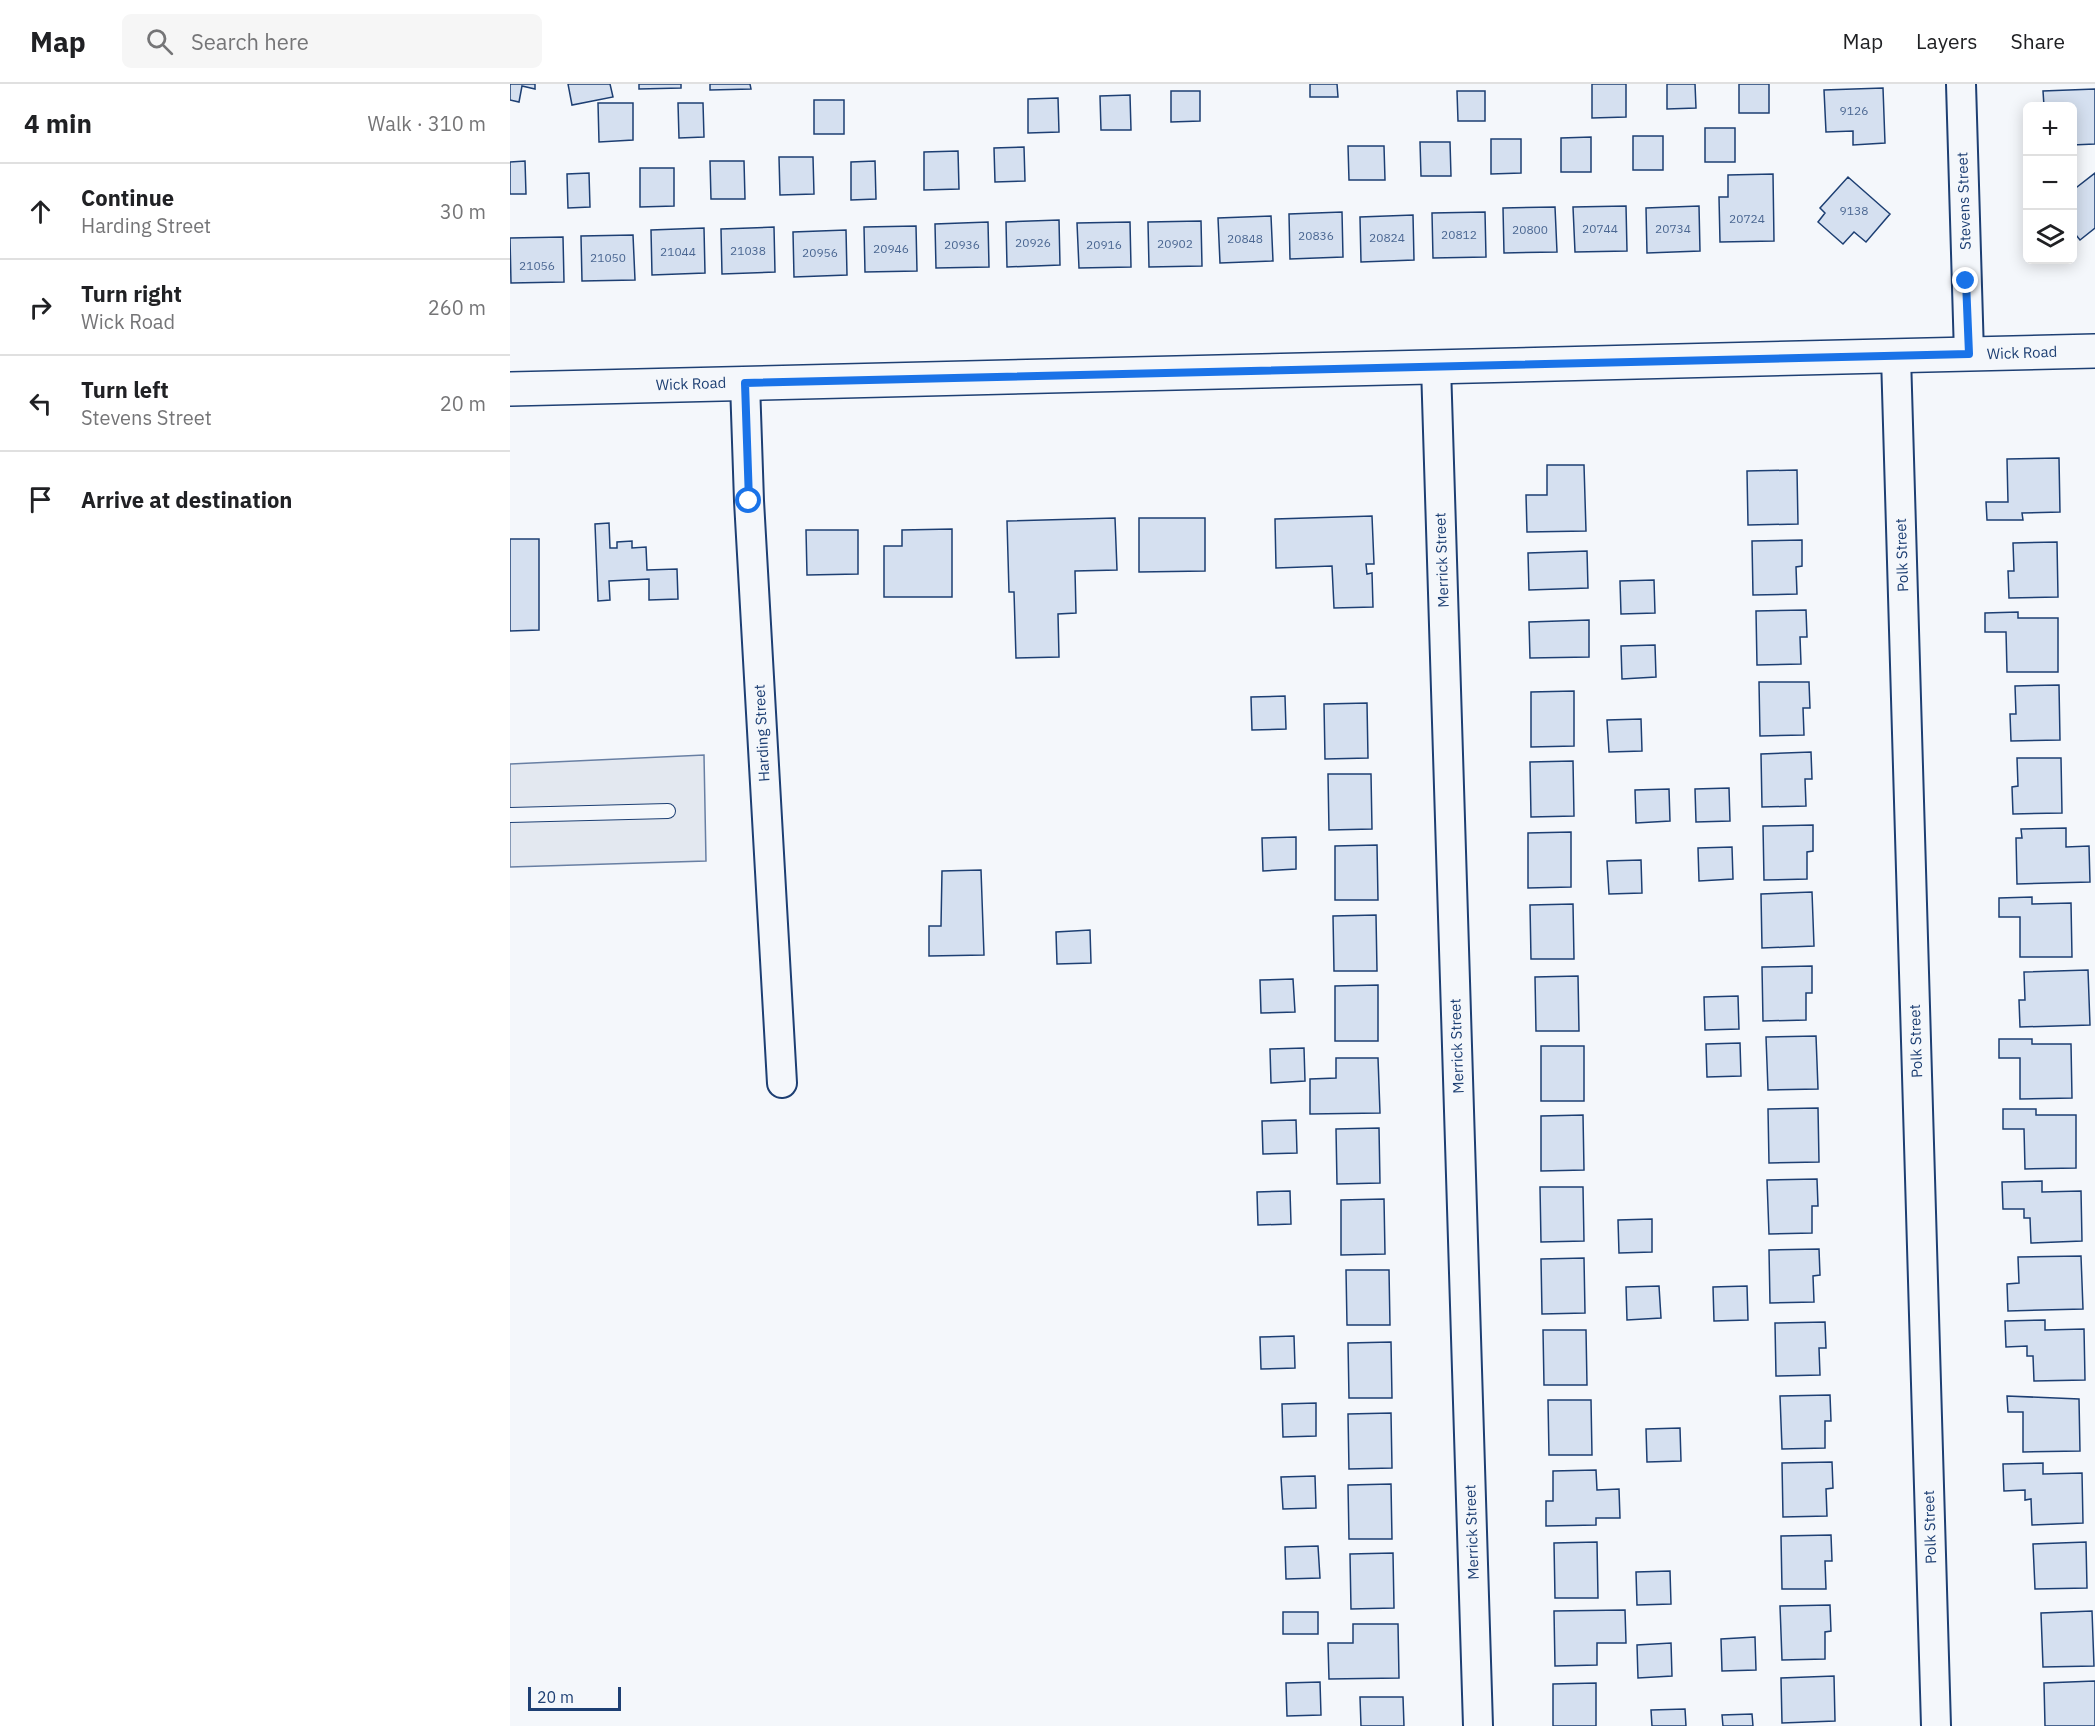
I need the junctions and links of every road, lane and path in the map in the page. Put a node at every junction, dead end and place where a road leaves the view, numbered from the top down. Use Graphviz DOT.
graph roads {
  1 [pos="1961,84"];
  2 [pos="2095,351"];
  3 [pos="1969,354"];
  4 [pos="1896,356"];
  5 [pos="1436,366"];
  6 [pos="745,383"];
  7 [pos="510,389"];
  8 [pos="668,812"];
  9 [pos="510,815"];
  10 [pos="782,1083"];
  11 [pos="1478,1726"];
  12 [pos="1936,1726"];
  1 -- 3 [label="street, Stevens Street"];
  2 -- 3 [label="street, Wick Road"];
  3 -- 4 [label="street, Wick Road"];
  4 -- 5 [label="street, Wick Road"];
  4 -- 12 [label="street, Polk Street"];
  5 -- 6 [label="street, Wick Road"];
  5 -- 11 [label="street, Merrick Street"];
  6 -- 7 [label="street, Wick Road"];
  6 -- 10 [label="street, Harding Street"];
  8 -- 9 [label="lane"];
}
